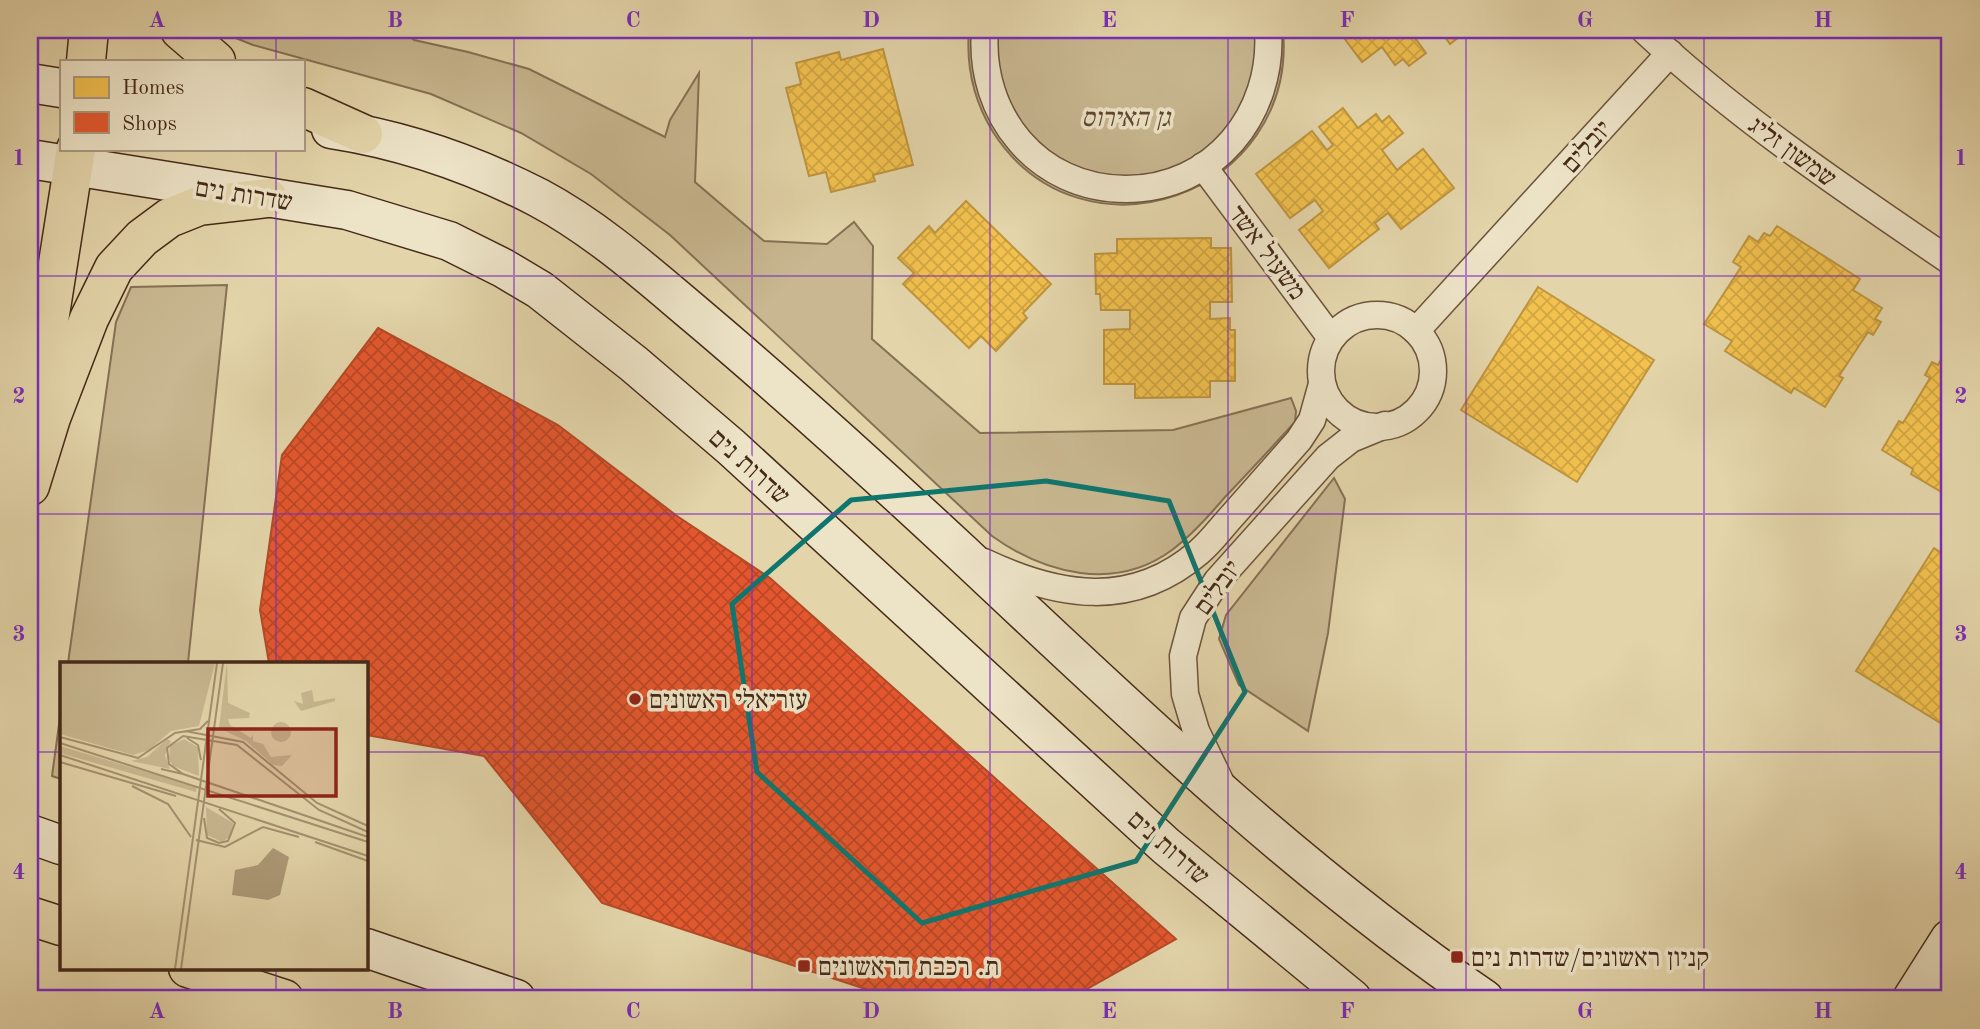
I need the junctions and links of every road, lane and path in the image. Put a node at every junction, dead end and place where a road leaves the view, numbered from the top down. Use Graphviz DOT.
graph roads {
  1 [pos="89,30"];
  2 [pos="180,30"];
  3 [pos="985,30"];
  4 [pos="1268,30"];
  5 [pos="1644,30"];
  6 [pos="1670,53"];
  7 [pos="86,60"];
  8 [pos="215,60"];
  9 [pos="30,83"];
  10 [pos="60,88"];
  11 [pos="304,107"];
  12 [pos="304,124"];
  13 [pos="363,134"];
  14 [pos="75,158"];
  15 [pos="30,159"];
  16 [pos="1203,166"];
  17 [pos="268,198"];
  18 [pos="1950,261"];
  19 [pos="1416,331"];
  20 [pos="1331,338"];
  21 [pos="1322,384"];
  22 [pos="1385,425"];
  23 [pos="30,446"];
  24 [pos="30,486"];
  25 [pos="958,550"];
  26 [pos="1233,804"];
  27 [pos="30,834"];
  28 [pos="60,845"];
  29 [pos="30,916"];
  30 [pos="60,926"];
  31 [pos="1950,939"];
  32 [pos="368,949"];
  33 [pos="194,970"];
  34 [pos="284,999"];
  35 [pos="516,999"];
  36 [pos="1352,999"];
  37 [pos="1484,999"];
  38 [pos="1912,999"];
  1 -- 7 [label="main road"];
  2 -- 8 [label="main road"];
  3 -- 16 [label="street"];
  4 -- 16 [label="street"];
  5 -- 6 [label="street, שמשון זליג"];
  6 -- 18 [label="street, שמשון זליג"];
  6 -- 19 [label="street, יובלים"];
  9 -- 10 [label="main road"];
  11 -- 13 [label="main road"];
  12 -- 13 [label="main road"];
  13 -- 25 [label="main road"];
  14 -- 15 [label="main road, שדרות נים"];
  14 -- 17 [label="main road, שדרות נים"];
  14 -- 23 [label="main road"];
  16 -- 20 [label="street, משעול אשד"];
  17 -- 24 [label="main road"];
  17 -- 36 [label="main road, שדרות נים"];
  19 -- 20 [label="street"];
  19 -- 22 [label="street"];
  20 -- 21 [label="street"];
  21 -- 22 [label="street"];
  21 -- 25 [label="street, יובלים"];
  22 -- 26 [label="street, יובלים"];
  25 -- 26 [label="main road"];
  26 -- 37 [label="main road"];
  27 -- 28 [label="main road"];
  29 -- 30 [label="main road"];
  31 -- 38 [label="main road"];
  32 -- 35 [label="main road"];
  33 -- 34 [label="main road"];
}
